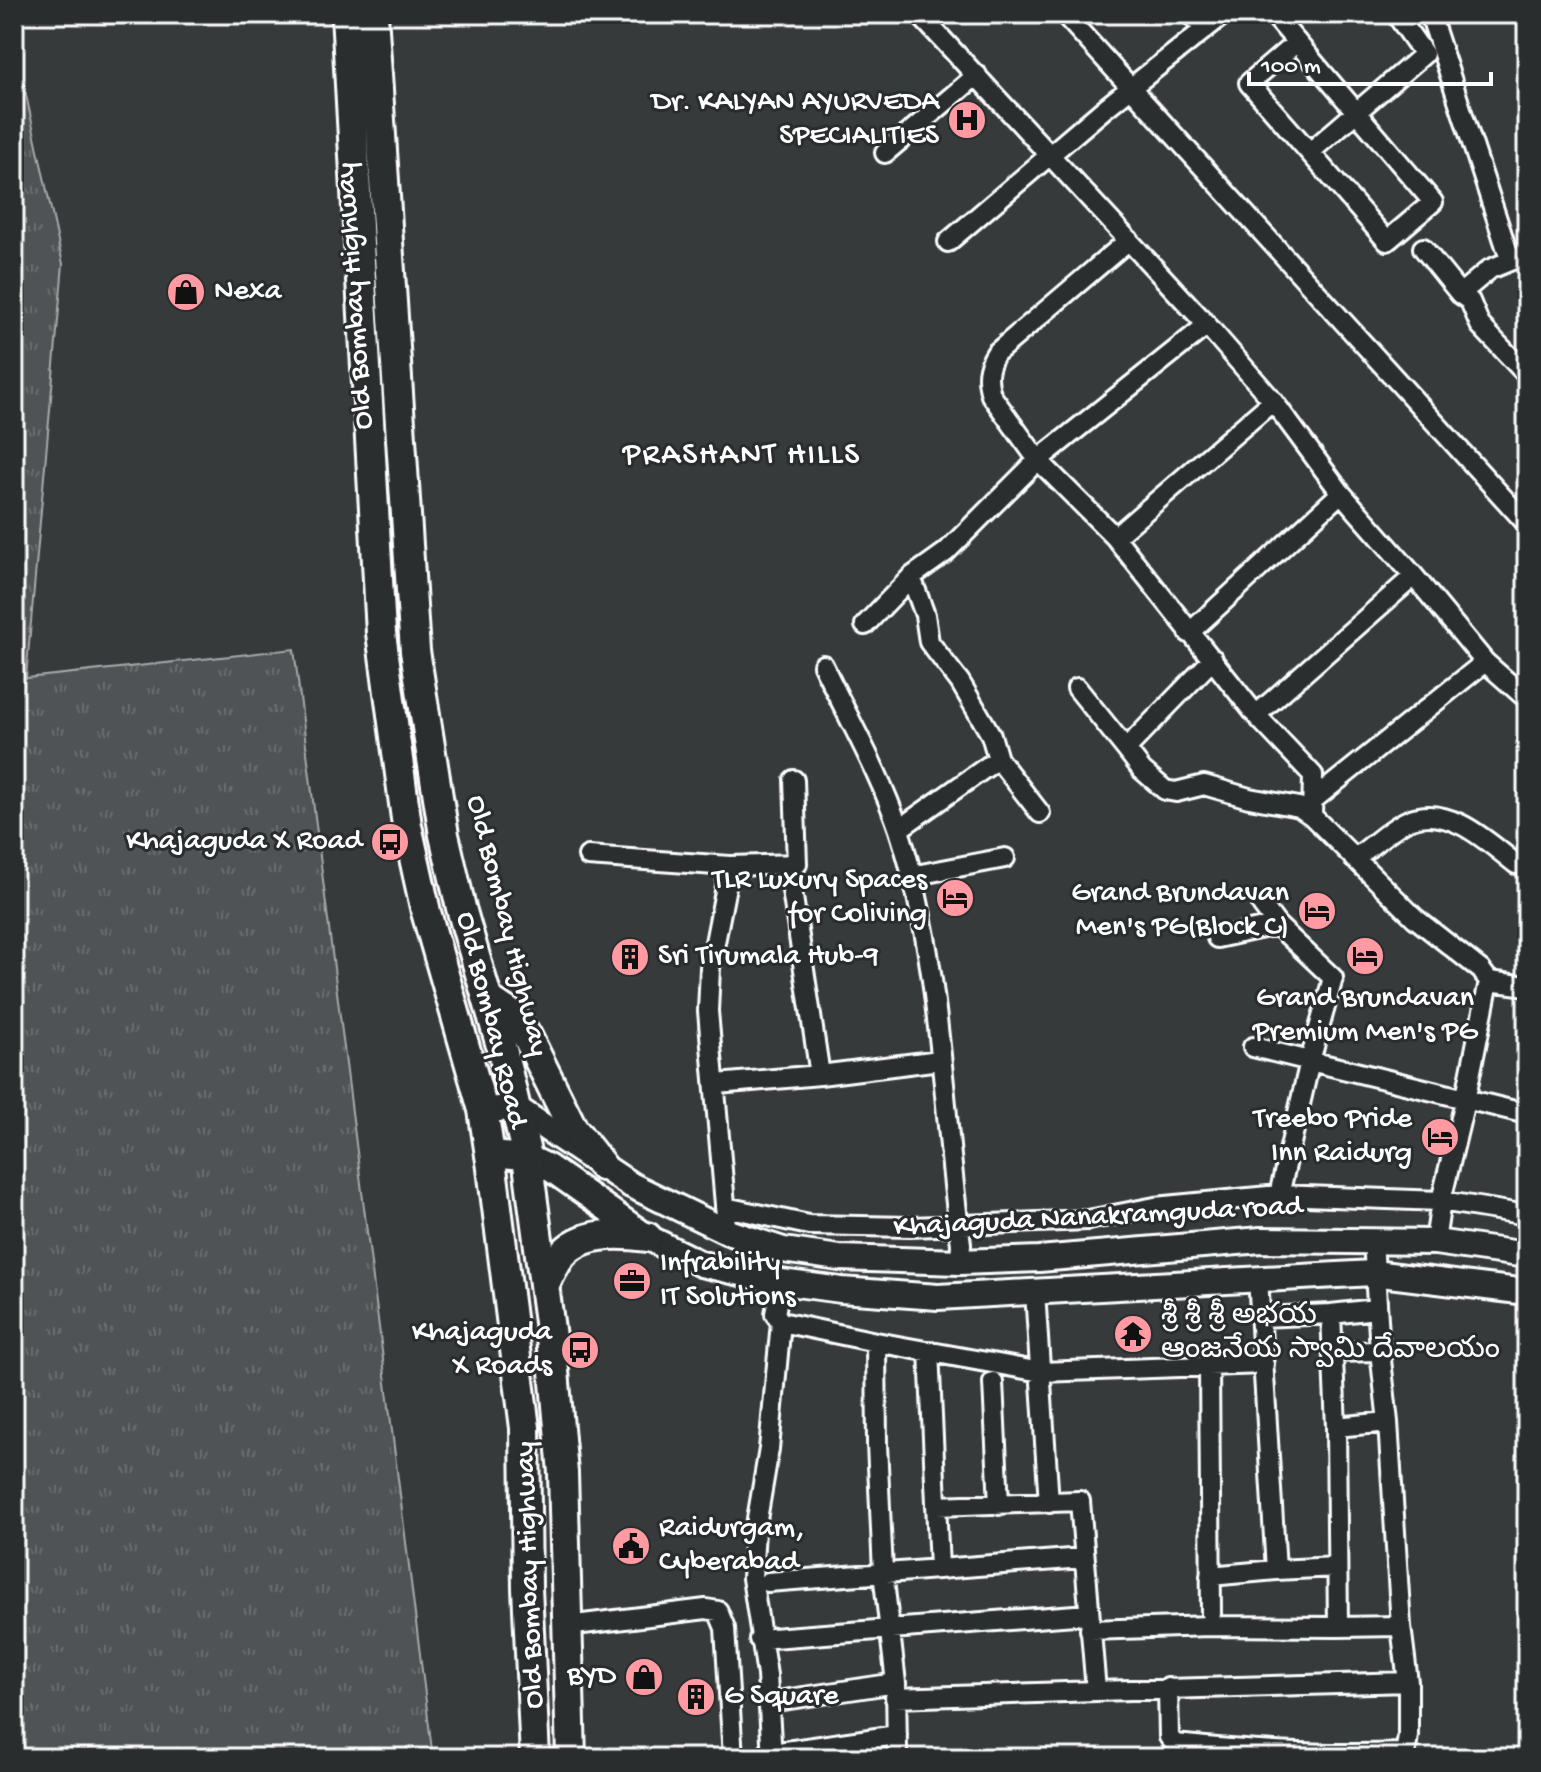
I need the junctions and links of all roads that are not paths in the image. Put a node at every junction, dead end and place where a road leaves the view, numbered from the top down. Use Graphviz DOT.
graph roads {
  1 [pos="346,14"];
  2 [pos="373,14"];
  3 [pos="919,14"];
  4 [pos="1064,14"];
  5 [pos="1190,14"];
  6 [pos="1224,14"];
  7 [pos="1273,14"];
  8 [pos="1396,14"];
  9 [pos="1430,14"];
  10 [pos="1205,29"];
  11 [pos="1297,42"];
  12 [pos="977,75"];
  13 [pos="1131,87"];
  14 [pos="1358,114"];
  15 [pos="1310,152"];
  16 [pos="885,153"];
  17 [pos="1050,157"];
  18 [pos="1129,240"];
  19 [pos="948,242"];
  20 [pos="1423,248"];
  21 [pos="1518,257"];
  22 [pos="1460,294"];
  23 [pos="1207,325"];
  24 [pos="1527,375"];
  25 [pos="1273,401"];
  26 [pos="1038,460"];
  27 [pos="1341,493"];
  28 [pos="1527,524"];
  29 [pos="1115,537"];
  30 [pos="1414,576"];
  31 [pos="911,577"];
  32 [pos="865,625"];
  33 [pos="1189,633"];
  34 [pos="1213,659"];
  35 [pos="1485,662"];
  36 [pos="823,665"];
  37 [pos="1077,688"];
  38 [pos="1527,699"];
  39 [pos="1256,715"];
  40 [pos="1126,749"];
  41 [pos="998,759"];
  42 [pos="794,780"];
  43 [pos="1312,808"];
  44 [pos="1040,813"];
  45 [pos="899,829"];
  46 [pos="588,856"];
  47 [pos="1005,858"];
  48 [pos="1354,859"];
  49 [pos="788,864"];
  50 [pos="1516,864"];
  51 [pos="730,866"];
  52 [pos="911,876"];
  53 [pos="1262,905"];
  54 [pos="1277,925"];
  55 [pos="1217,938"];
  56 [pos="1489,981"];
  57 [pos="1527,986"];
  58 [pos="489,1000"];
  59 [pos="1253,1047"];
  60 [pos="940,1060"];
  61 [pos="1310,1061"];
  62 [pos="820,1075"];
  63 [pos="717,1084"];
  64 [pos="1465,1101"];
  65 [pos="516,1108"];
  66 [pos="483,1110"];
  67 [pos="1527,1114"];
  68 [pos="562,1139"];
  69 [pos="488,1154"];
  70 [pos="538,1162"];
  71 [pos="602,1166"];
  72 [pos="1279,1195"];
  73 [pos="1441,1201"];
  74 [pos="725,1207"];
  75 [pos="1527,1215"];
  76 [pos="958,1227"];
  77 [pos="728,1232"];
  78 [pos="647,1237"];
  79 [pos="1373,1240"];
  80 [pos="1435,1242"];
  81 [pos="1527,1255"];
  82 [pos="960,1262"];
  83 [pos="1373,1273"];
  84 [pos="1258,1278"];
  85 [pos="781,1282"];
  86 [pos="545,1284"];
  87 [pos="1035,1292"];
  88 [pos="1527,1292"];
  89 [pos="1376,1309"];
  90 [pos="1331,1314"];
  91 [pos="1260,1317"];
  92 [pos="781,1322"];
  93 [pos="876,1342"];
  94 [pos="929,1351"];
  95 [pos="1380,1351"];
  96 [pos="1334,1352"];
  97 [pos="1264,1364"];
  98 [pos="1209,1368"];
  99 [pos="1041,1372"];
  100 [pos="993,1382"];
  101 [pos="1388,1422"];
  102 [pos="1336,1427"];
  103 [pos="1049,1503"];
  104 [pos="999,1505"];
  105 [pos="936,1506"];
  106 [pos="1083,1558"];
  107 [pos="1336,1567"];
  108 [pos="939,1568"];
  109 [pos="1276,1570"];
  110 [pos="883,1572"];
  111 [pos="1210,1576"];
  112 [pos="768,1582"];
  113 [pos="1211,1614"];
  114 [pos="1089,1622"];
  115 [pos="567,1626"];
  116 [pos="1401,1626"];
  117 [pos="1338,1627"];
  118 [pos="889,1630"];
  119 [pos="759,1639"];
  120 [pos="1408,1682"];
  121 [pos="1168,1688"];
  122 [pos="896,1691"];
  123 [pos="1096,1691"];
  124 [pos="770,1702"];
  125 [pos="772,1755"];
  126 [pos="535,1758"];
  127 [pos="571,1758"];
  128 [pos="733,1758"];
  1 -- 66 [label="main road, Old Bombay Road"];
  2 -- 58 [label="main road, Old Bombay Highway"];
  3 -- 12 [label="street"];
  4 -- 13 [label="street"];
  5 -- 10 [label="street"];
  6 -- 10 [label="street"];
  7 -- 11 [label="street"];
  8 -- 14 [label="street"];
  9 -- 21 [label="street"];
  10 -- 13 [label="street"];
  11 -- 14 [label="street"];
  11 -- 15 [label="street"];
  12 -- 16 [label="street"];
  12 -- 17 [label="street"];
  13 -- 17 [label="street"];
  13 -- 28 [label="street"];
  14 -- 15 [label="street"];
  14 -- 15 [label="street"];
  17 -- 18 [label="street"];
  17 -- 19 [label="street"];
  18 -- 23 [label="street"];
  18 -- 26 [label="street"];
  20 -- 22 [label="street"];
  21 -- 22 [label="street"];
  22 -- 24 [label="street"];
  23 -- 25 [label="street"];
  23 -- 26 [label="street"];
  25 -- 27 [label="street"];
  25 -- 29 [label="street"];
  26 -- 29 [label="street"];
  26 -- 31 [label="street"];
  27 -- 30 [label="street"];
  27 -- 33 [label="street"];
  29 -- 33 [label="street"];
  30 -- 35 [label="street"];
  30 -- 39 [label="street"];
  31 -- 32 [label="street"];
  31 -- 41 [label="street"];
  33 -- 34 [label="street"];
  34 -- 39 [label="street"];
  34 -- 40 [label="street"];
  35 -- 38 [label="street"];
  35 -- 43 [label="street"];
  36 -- 45 [label="street"];
  37 -- 40 [label="street"];
  39 -- 43 [label="street"];
  40 -- 43 [label="street"];
  41 -- 44 [label="street"];
  41 -- 45 [label="street"];
  42 -- 49 [label="street"];
  43 -- 48 [label="street"];
  45 -- 52 [label="street"];
  46 -- 51 [label="street"];
  47 -- 52 [label="street"];
  48 -- 50 [label="street"];
  48 -- 56 [label="street"];
  49 -- 51 [label="street"];
  49 -- 62 [label="street"];
  51 -- 63 [label="street"];
  52 -- 60 [label="street"];
  53 -- 54 [label="street"];
  54 -- 55 [label="street"];
  54 -- 61 [label="street"];
  56 -- 57 [label="street"];
  56 -- 64 [label="street"];
  58 -- 65 [label="main road, Old Bombay Highway"];
  58 -- 71 [label="main road"];
  59 -- 61 [label="street"];
  60 -- 62 [label="street"];
  60 -- 76 [label="street"];
  61 -- 64 [label="street"];
  61 -- 72 [label="street"];
  62 -- 63 [label="street"];
  63 -- 74 [label="street"];
  64 -- 67 [label="street"];
  64 -- 73 [label="street"];
  65 -- 66 [label="main road"];
  65 -- 68 [label="main road, Khajaguda Nanakramguda road"];
  65 -- 70 [label="main road, Old Bombay Highway"];
  66 -- 69 [label="main road, Old Bombay Road"];
  68 -- 70 [label="main road"];
  68 -- 71 [label="main road, Khajaguda Nanakramguda road"];
  69 -- 70 [label="main road"];
  69 -- 126 [label="main road, Old Bombay Road"];
  70 -- 78 [label="main road"];
  70 -- 86 [label="main road, Old Bombay Highway"];
  71 -- 77 [label="main road, Khajaguda Nanakramguda road"];
  72 -- 73 [label="street"];
  72 -- 76 [label="street"];
  73 -- 75 [label="street"];
  73 -- 80 [label="street"];
  74 -- 76 [label="street"];
  74 -- 77 [label="street"];
  76 -- 82 [label="street"];
  77 -- 82 [label="main road, Khajaguda Nanakramguda road"];
  78 -- 85 [label="main road"];
  78 -- 86 [label="main road"];
  79 -- 80 [label="main road, Khajaguda Nanakramguda road"];
  79 -- 82 [label="main road, Khajaguda Nanakramguda road"];
  79 -- 83 [label="street"];
  80 -- 81 [label="main road, Khajaguda Nanakramguda road"];
  83 -- 84 [label="main road"];
  83 -- 88 [label="main road"];
  83 -- 89 [label="street"];
  84 -- 87 [label="main road"];
  84 -- 91 [label="street"];
  85 -- 87 [label="main road"];
  85 -- 92 [label="street"];
  86 -- 115 [label="main road, Old Bombay Highway"];
  87 -- 99 [label="street"];
  89 -- 90 [label="street"];
  89 -- 95 [label="street"];
  90 -- 91 [label="street"];
  90 -- 96 [label="street"];
  91 -- 97 [label="street"];
  92 -- 93 [label="street"];
  92 -- 119 [label="street"];
  93 -- 94 [label="street"];
  93 -- 110 [label="street"];
  94 -- 99 [label="street"];
  94 -- 105 [label="street"];
  95 -- 96 [label="street"];
  95 -- 101 [label="street"];
  96 -- 102 [label="street"];
  97 -- 98 [label="street"];
  97 -- 109 [label="street"];
  98 -- 99 [label="street"];
  98 -- 111 [label="street"];
  99 -- 103 [label="street"];
  100 -- 104 [label="street"];
  101 -- 102 [label="street"];
  101 -- 116 [label="street"];
  102 -- 107 [label="street"];
  103 -- 104 [label="street"];
  103 -- 106 [label="street"];
  104 -- 105 [label="street"];
  105 -- 108 [label="street"];
  106 -- 108 [label="street"];
  106 -- 114 [label="street"];
  107 -- 109 [label="street"];
  107 -- 117 [label="street"];
  108 -- 110 [label="street"];
  109 -- 111 [label="street"];
  110 -- 112 [label="street"];
  110 -- 118 [label="street"];
  111 -- 113 [label="street"];
  114 -- 117 [label="street"];
  114 -- 118 [label="street"];
  114 -- 123 [label="street"];
  115 -- 127 [label="main road, Old Bombay Highway"];
  115 -- 128 [label="street"];
  116 -- 117 [label="street"];
  116 -- 120 [label="street"];
  118 -- 119 [label="street"];
  118 -- 122 [label="street"];
  119 -- 124 [label="street"];
  120 -- 121 [label="street"];
  120 -- 121 [label="street"];
  121 -- 123 [label="street"];
  122 -- 123 [label="street"];
  122 -- 124 [label="street"];
  122 -- 125 [label="street"];
  124 -- 125 [label="street"];
}
